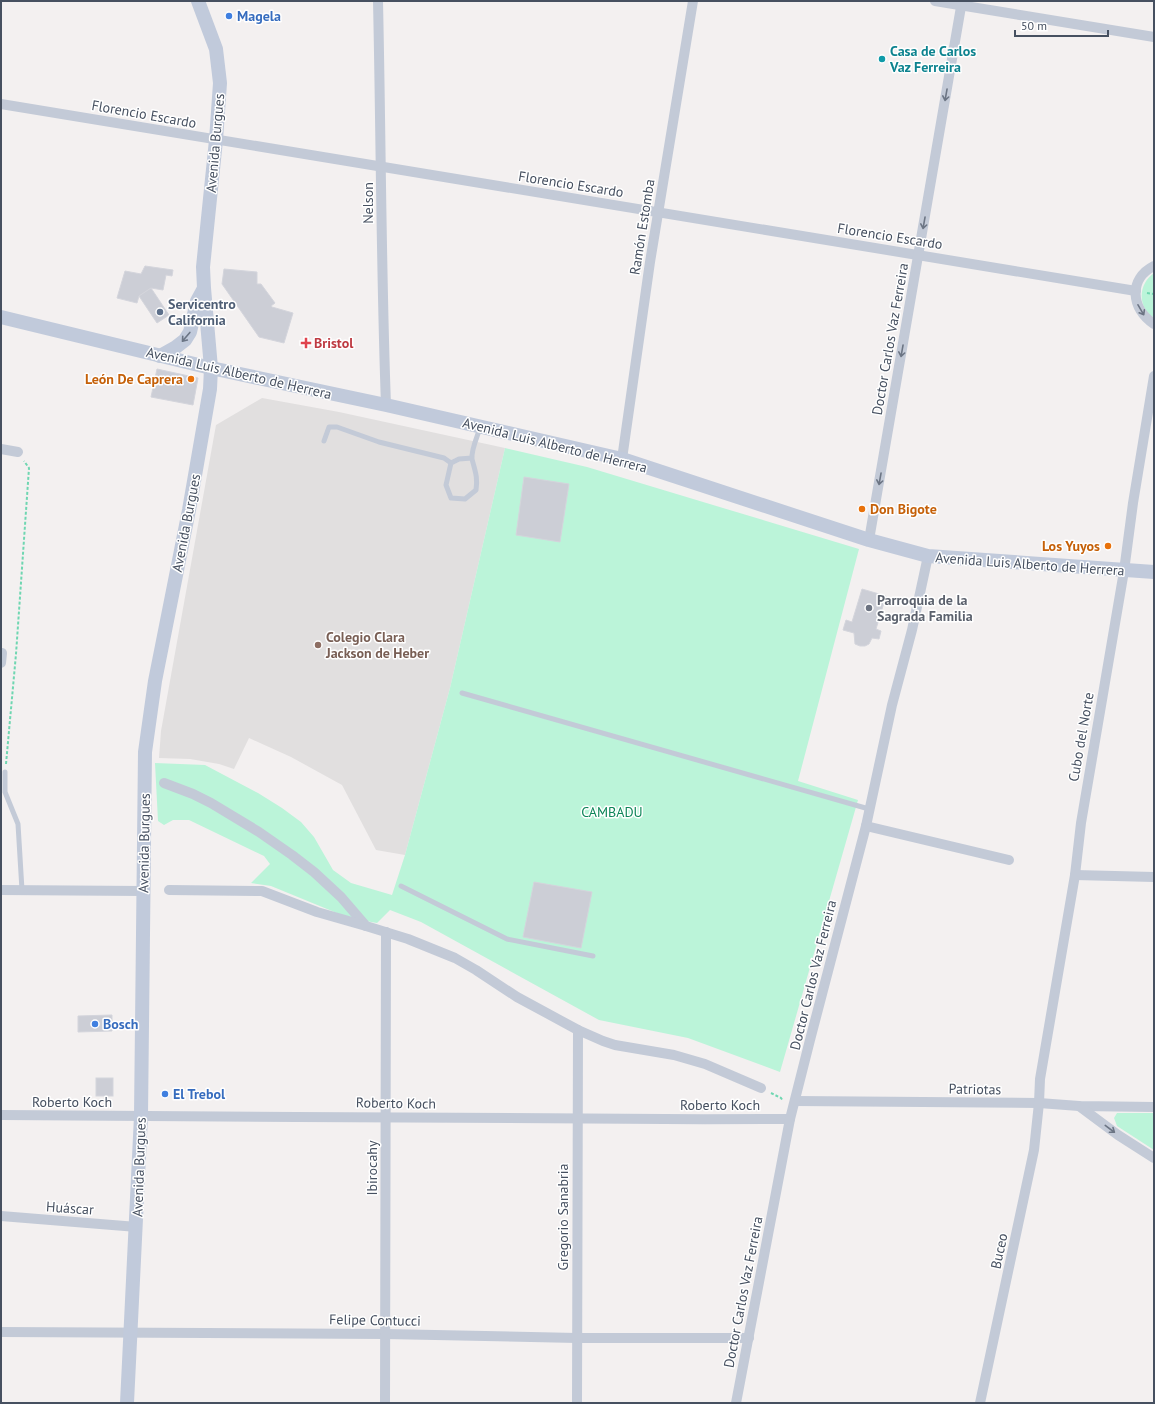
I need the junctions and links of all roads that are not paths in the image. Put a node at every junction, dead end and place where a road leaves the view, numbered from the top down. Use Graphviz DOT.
graph roads {
  1 [pos="198,1"];
  2 [pos="378,1"];
  3 [pos="693,1"];
  4 [pos="935,1"];
  5 [pos="961,3"];
  6 [pos="1154,36"];
  7 [pos="1,104"];
  8 [pos="216,140"];
  9 [pos="382,167"];
  10 [pos="659,213"];
  11 [pos="919,255"];
  12 [pos="1154,266"];
  13 [pos="204,288"];
  14 [pos="1136,292"];
  15 [pos="1,317"];
  16 [pos="1154,324"];
  17 [pos="160,356"];
  18 [pos="211,368"];
  19 [pos="1154,376"];
  20 [pos="386,406"];
  21 [pos="481,427"];
  22 [pos="324,441"];
  23 [pos="1,449"];
  24 [pos="18,452"];
  25 [pos="472,458"];
  26 [pos="622,459"];
  27 [pos="451,463"];
  28 [pos="869,540"];
  29 [pos="928,556"];
  30 [pos="1124,571"];
  31 [pos="1154,572"];
  32 [pos="462,693"];
  33 [pos="5,772"];
  34 [pos="164,783"];
  35 [pos="869,808"];
  36 [pos="866,826"];
  37 [pos="1009,860"];
  38 [pos="1075,875"];
  39 [pos="1154,877"];
  40 [pos="401,886"];
  41 [pos="1,890"];
  42 [pos="22,890"];
  43 [pos="169,890"];
  44 [pos="143,891"];
  45 [pos="366,926"];
  46 [pos="386,932"];
  47 [pos="593,956"];
  48 [pos="578,1030"];
  49 [pos="761,1088"];
  50 [pos="796,1100"];
  51 [pos="1039,1103"];
  52 [pos="1078,1106"];
  53 [pos="1154,1107"];
  54 [pos="1,1116"];
  55 [pos="141,1116"];
  56 [pos="387,1117"];
  57 [pos="790,1119"];
  58 [pos="578,1120"];
  59 [pos="1154,1158"];
  60 [pos="1,1216"];
  61 [pos="137,1227"];
  62 [pos="1,1332"];
  63 [pos="131,1333"];
  64 [pos="385,1334"];
  65 [pos="577,1338"];
  66 [pos="749,1338"];
  67 [pos="127,1403"];
  68 [pos="385,1403"];
  69 [pos="577,1403"];
  70 [pos="736,1403"];
  71 [pos="980,1403"];
  1 -- 8 [label="street, Avenida Burgues"];
  2 -- 9 [label="street, Nelson"];
  3 -- 10 [label="street, Ramón Estomba"];
  4 -- 5 [label="street"];
  5 -- 6 [label="street"];
  5 -- 11 [label="street, Doctor Carlos Vaz Ferreira, one-way"];
  7 -- 8 [label="street, Florencio Escardo"];
  8 -- 9 [label="street, Florencio Escardo"];
  8 -- 13 [label="street, Avenida Burgues"];
  9 -- 10 [label="street, Florencio Escardo"];
  9 -- 20 [label="street, Nelson"];
  10 -- 11 [label="street, Florencio Escardo"];
  10 -- 26 [label="street, Ramón Estomba"];
  11 -- 14 [label="street, Florencio Escardo"];
  11 -- 28 [label="street, Doctor Carlos Vaz Ferreira, one-way"];
  12 -- 14 [label="street"];
  13 -- 17 [label="street, Avenida Burgues, one-way"];
  13 -- 18 [label="street, Avenida Burgues"];
  14 -- 16 [label="street, one-way"];
  15 -- 17 [label="street, Avenida Luis Alberto de Herrera"];
  17 -- 18 [label="street, Avenida Luis Alberto de Herrera"];
  18 -- 20 [label="street, Avenida Luis Alberto de Herrera"];
  18 -- 44 [label="street, Avenida Burgues"];
  19 -- 30 [label="street, Cubo del Norte"];
  20 -- 21 [label="street, Avenida Luis Alberto de Herrera"];
  21 -- 25 [label="lane"];
  21 -- 26 [label="street, Avenida Luis Alberto de Herrera"];
  22 -- 27 [label="lane"];
  23 -- 24 [label="street"];
  25 -- 27 [label="lane"];
  25 -- 27 [label="lane"];
  26 -- 28 [label="street, Avenida Luis Alberto de Herrera"];
  28 -- 29 [label="street, Avenida Luis Alberto de Herrera"];
  29 -- 30 [label="street, Avenida Luis Alberto de Herrera"];
  29 -- 35 [label="street, Doctor Carlos Vaz Ferreira"];
  30 -- 31 [label="street, Avenida Luis Alberto de Herrera"];
  30 -- 38 [label="street, Cubo del Norte"];
  32 -- 35 [label="lane"];
  33 -- 42 [label="lane"];
  34 -- 45 [label="street"];
  35 -- 36 [label="street, Doctor Carlos Vaz Ferreira"];
  36 -- 37 [label="street"];
  36 -- 50 [label="street, Doctor Carlos Vaz Ferreira"];
  38 -- 39 [label="street"];
  38 -- 51 [label="street, Cubo del Norte"];
  40 -- 47 [label="lane"];
  41 -- 42 [label="street"];
  42 -- 44 [label="street"];
  43 -- 45 [label="street"];
  44 -- 55 [label="street, Avenida Burgues"];
  45 -- 46 [label="street"];
  46 -- 48 [label="street"];
  46 -- 56 [label="street, Ibirocahy"];
  48 -- 49 [label="street"];
  48 -- 58 [label="street, Gregorio Sanabria"];
  50 -- 51 [label="street, Patriotas"];
  50 -- 57 [label="street, Doctor Carlos Vaz Ferreira"];
  51 -- 52 [label="street, Patriotas"];
  51 -- 71 [label="street, Buceo"];
  52 -- 53 [label="street, Patriotas"];
  52 -- 59 [label="street, one-way"];
  54 -- 55 [label="street, Roberto Koch"];
  55 -- 56 [label="street, Roberto Koch"];
  55 -- 61 [label="street, Avenida Burgues"];
  56 -- 58 [label="street, Roberto Koch"];
  56 -- 64 [label="street, Ibirocahy"];
  57 -- 58 [label="street, Roberto Koch"];
  57 -- 66 [label="street, Doctor Carlos Vaz Ferreira"];
  58 -- 65 [label="street, Gregorio Sanabria"];
  60 -- 61 [label="street, Huáscar"];
  61 -- 63 [label="street, Avenida Burgues"];
  62 -- 63 [label="street, Felipe Contucci"];
  63 -- 64 [label="street, Felipe Contucci"];
  63 -- 67 [label="street, Avenida Burgues"];
  64 -- 65 [label="street, Felipe Contucci"];
  64 -- 68 [label="street, Ibirocahy"];
  65 -- 66 [label="street, Felipe Contucci"];
  65 -- 69 [label="street, Gregorio Sanabria"];
  66 -- 70 [label="street, Doctor Carlos Vaz Ferreira"];
}
